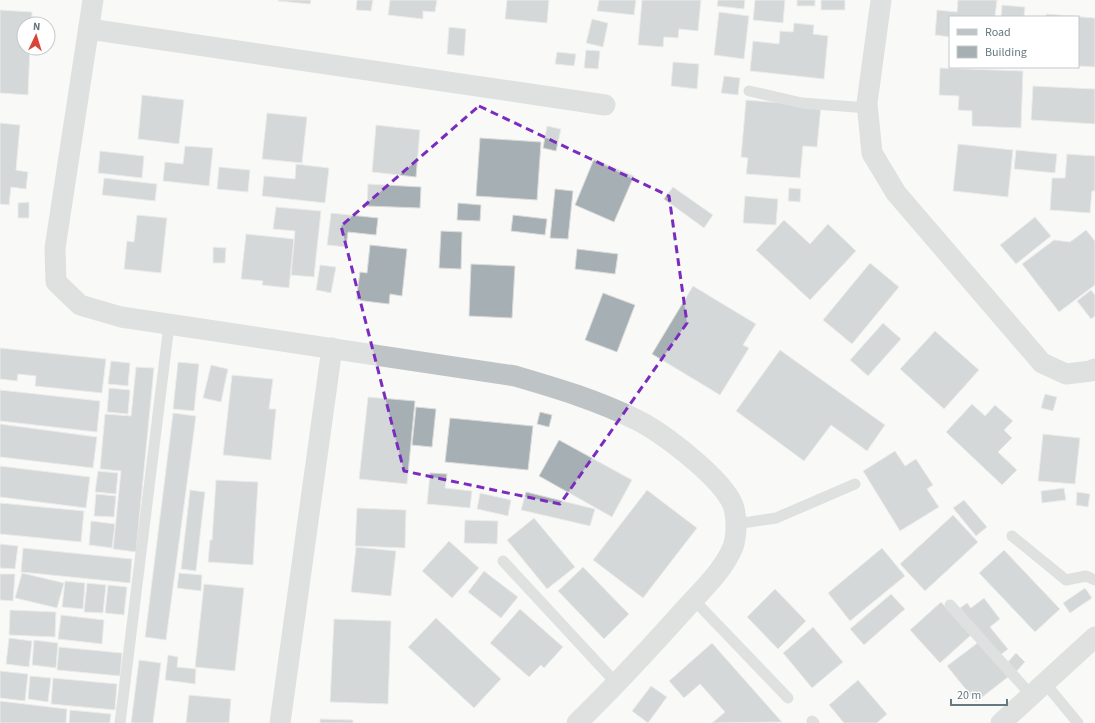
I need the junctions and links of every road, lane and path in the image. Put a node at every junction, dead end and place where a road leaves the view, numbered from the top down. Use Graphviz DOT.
graph roads {
  1 [pos="92,0"];
  2 [pos="881,0"];
  3 [pos="89,29"];
  4 [pos="749,91"];
  5 [pos="605,105"];
  6 [pos="868,108"];
  7 [pos="169,324"];
  8 [pos="332,348"];
  9 [pos="1095,369"];
  10 [pos="855,484"];
  11 [pos="736,524"];
  12 [pos="1012,536"];
  13 [pos="503,561"];
  14 [pos="1095,580"];
  15 [pos="694,599"];
  16 [pos="950,605"];
  17 [pos="1095,637"];
  18 [pos="617,684"];
  19 [pos="1038,689"];
  20 [pos="788,698"];
  21 [pos="120,723"];
  22 [pos="280,723"];
  23 [pos="577,723"];
  24 [pos="1001,723"];
  25 [pos="1078,723"];
  1 -- 3 [label="street"];
  2 -- 6 [label="street"];
  3 -- 5 [label="street"];
  3 -- 7 [label="street"];
  4 -- 6 [label="lane"];
  6 -- 9 [label="street"];
  7 -- 8 [label="street"];
  7 -- 21 [label="lane"];
  8 -- 11 [label="street"];
  8 -- 22 [label="street"];
  10 -- 11 [label="lane"];
  11 -- 15 [label="street"];
  12 -- 14 [label="lane"];
  13 -- 18 [label="lane"];
  15 -- 18 [label="street"];
  15 -- 20 [label="lane"];
  16 -- 19 [label="lane"];
  17 -- 19 [label="street"];
  18 -- 23 [label="street"];
  19 -- 24 [label="street"];
  19 -- 25 [label="lane"];
}
